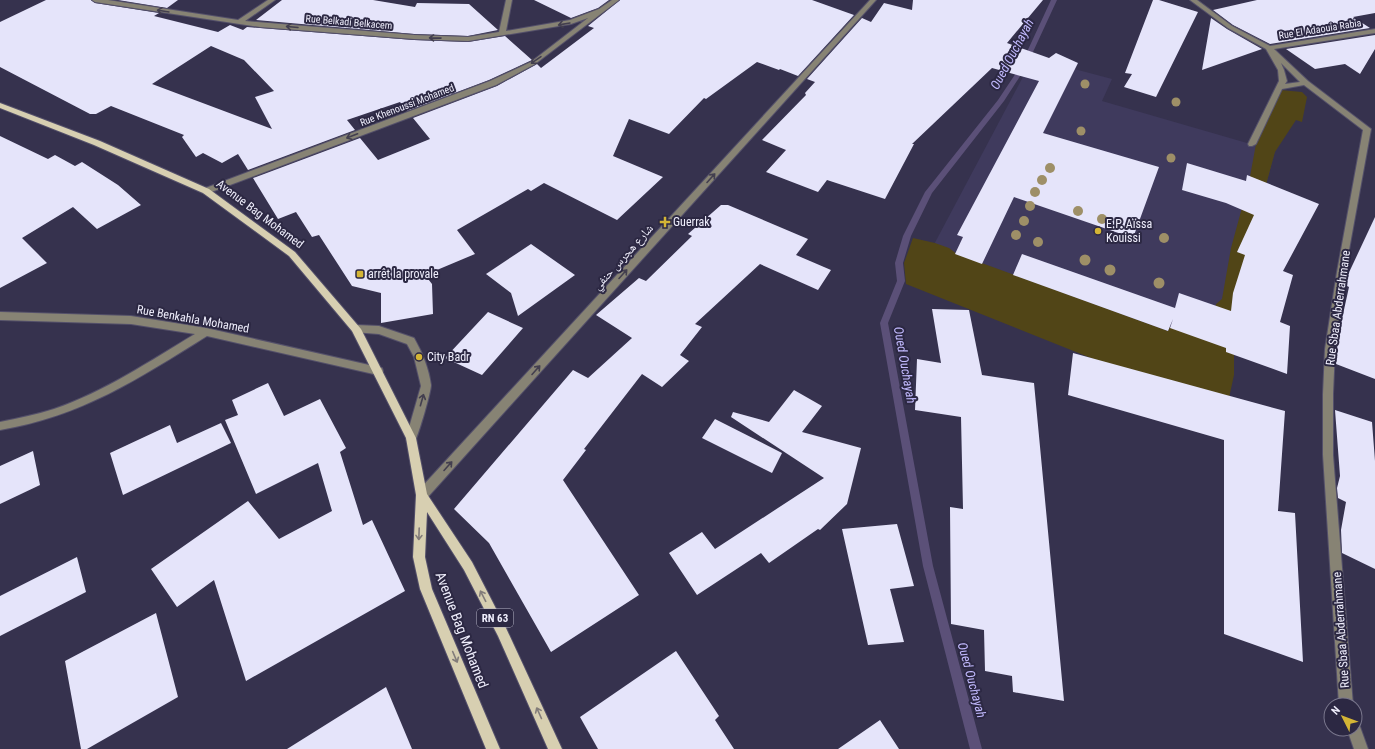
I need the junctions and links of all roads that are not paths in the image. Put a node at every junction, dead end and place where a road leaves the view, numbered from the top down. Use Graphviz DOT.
graph roads {
  1 [pos="95,0"];
  2 [pos="272,0"];
  3 [pos="509,0"];
  4 [pos="616,0"];
  5 [pos="873,0"];
  6 [pos="1193,0"];
  7 [pos="601,11"];
  8 [pos="239,22"];
  9 [pos="1375,31"];
  10 [pos="502,34"];
  11 [pos="1269,48"];
  12 [pos="1305,83"];
  13 [pos="1279,87"];
  14 [pos="0,105"];
  15 [pos="1371,128"];
  16 [pos="1252,144"];
  17 [pos="206,191"];
  18 [pos="0,316"];
  19 [pos="356,329"];
  20 [pos="206,332"];
  21 [pos="378,371"];
  22 [pos="0,426"];
  23 [pos="411,438"];
  24 [pos="422,495"];
  25 [pos="1345,697"];
  26 [pos="1357,737"];
  27 [pos="493,749"];
  28 [pos="555,749"];
  29 [pos="1361,749"];
  8 -- 1 [label="street, Rue Belkadi Belkacem, one-way"];
  2 -- 8 [label="street"];
  3 -- 10 [label="street"];
  4 -- 7 [label="street"];
  24 -- 5 [label="street, شارع هجرس حنفي, one-way"];
  6 -- 11 [label="street, Rue Sbaa Abderrahmane"];
  7 -- 10 [label="street, Rue Belkadi Belkacem, one-way"];
  7 -- 17 [label="street, Rue Khenoussi Mohamed, one-way"];
  10 -- 8 [label="street, Rue Belkadi Belkacem, one-way"];
  9 -- 11 [label="street, Rue El Adaouia Rabia"];
  11 -- 12 [label="street, Rue Sbaa Abderrahmane"];
  11 -- 13 [label="street"];
  12 -- 13 [label="street"];
  12 -- 15 [label="street, Rue Sbaa Abderrahmane"];
  13 -- 16 [label="street"];
  14 -- 17 [label="main road, Avenue Bag Mohamed"];
  15 -- 25 [label="street, Rue Sbaa Abderrahmane"];
  17 -- 19 [label="main road, Avenue Bag Mohamed"];
  18 -- 20 [label="street, Rue Benkahla Mohamed"];
  19 -- 21 [label="main road, Avenue Bag Mohamed"];
  23 -- 19 [label="street, one-way"];
  20 -- 21 [label="street, Rue Benkahla Mohamed"];
  20 -- 22 [label="street"];
  21 -- 23 [label="main road, Avenue Bag Mohamed"];
  23 -- 24 [label="main road, Avenue Bag Mohamed"];
  24 -- 27 [label="main road, Avenue Bag Mohamed, one-way"];
  28 -- 24 [label="main road, Avenue Bag Mohamed / RN 63, one-way"];
  26 -- 29 [label="street"];
}
